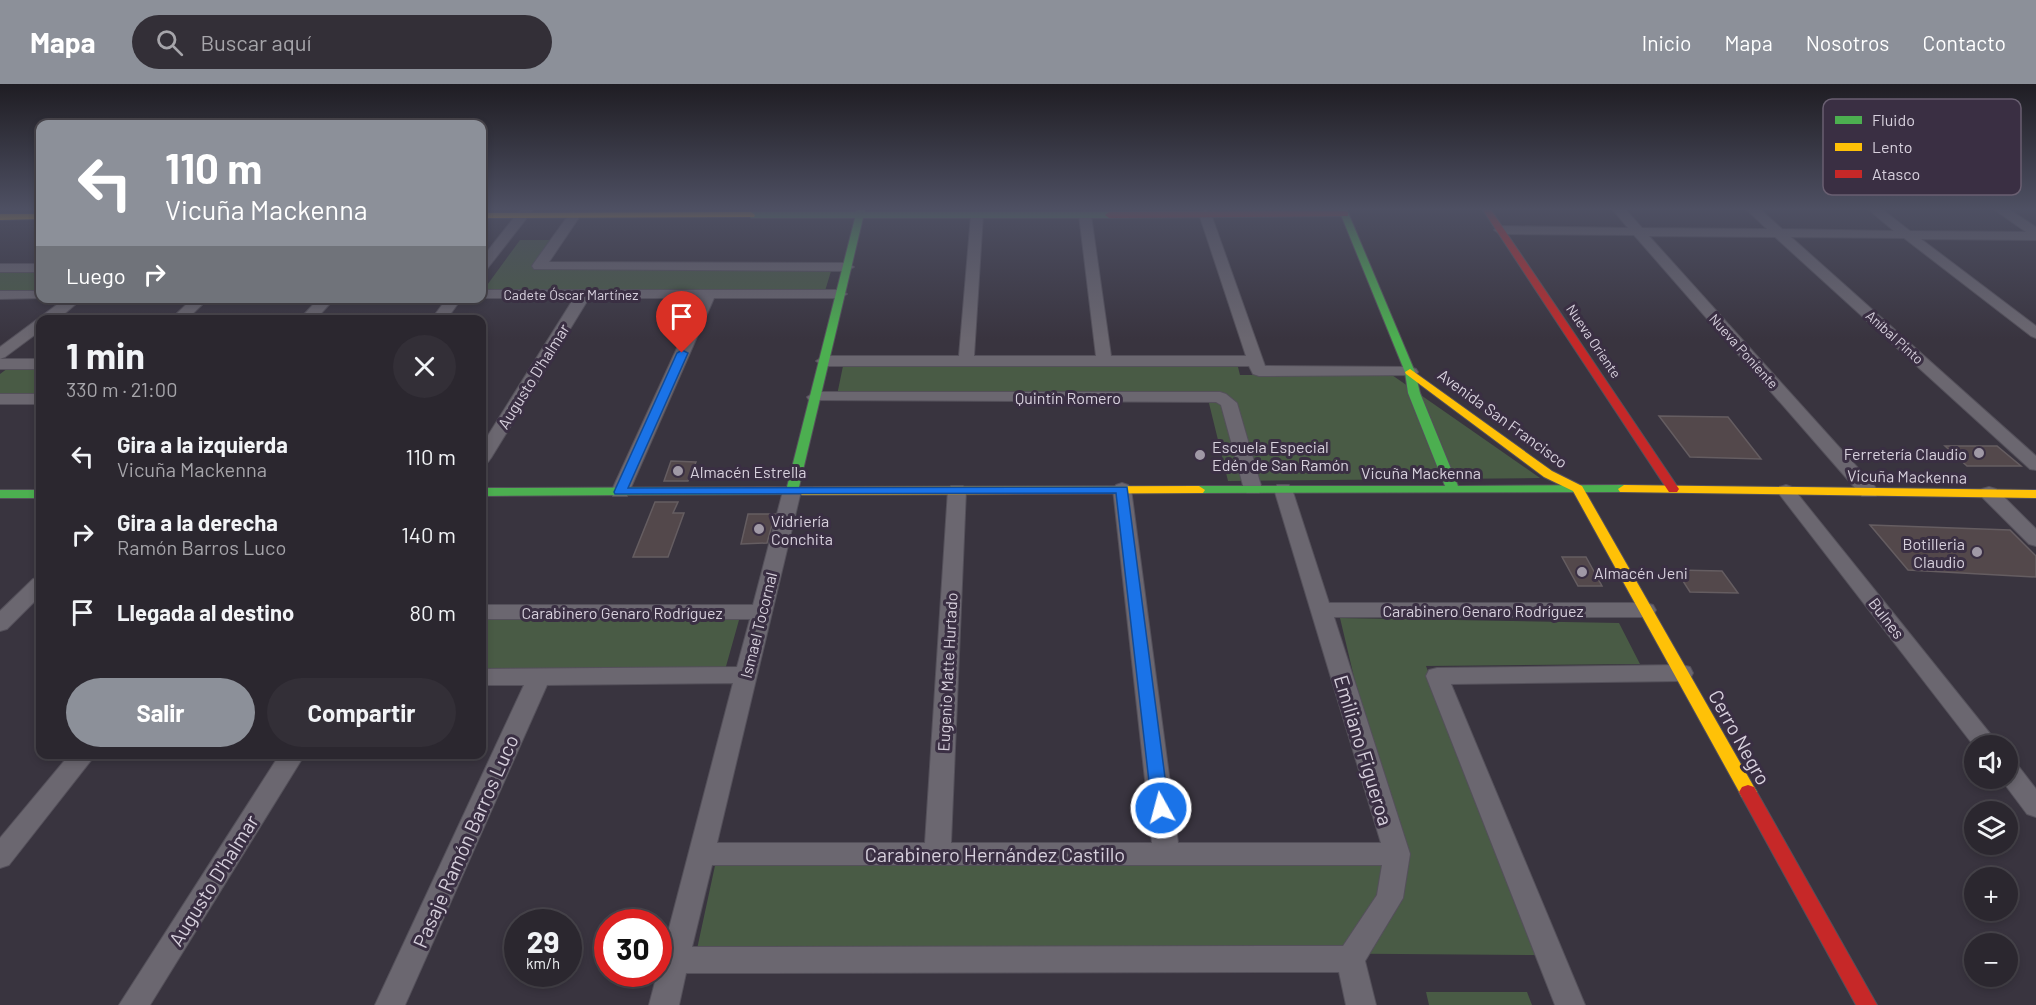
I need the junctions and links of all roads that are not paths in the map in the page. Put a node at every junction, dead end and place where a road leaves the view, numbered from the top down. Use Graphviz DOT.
graph roads {
  1 [pos="549,253"];
  2 [pos="850,253"];
  3 [pos="974,253"];
  4 [pos="1090,253"];
  5 [pos="1224,253"];
  6 [pos="1361,253"];
  7 [pos="1515,253"];
  8 [pos="1657,253"];
  9 [pos="1801,253"];
  10 [pos="1931,253"];
  11 [pos="847,267"];
  12 [pos="0,268"];
  13 [pos="36,268"];
  14 [pos="486,294"];
  15 [pos="584,294"];
  16 [pos="709,294"];
  17 [pos="840,294"];
  18 [pos="0,295"];
  19 [pos="36,295"];
  20 [pos="69,303"];
  21 [pos="196,303"];
  22 [pos="323,303"];
  23 [pos="451,303"];
  24 [pos="54,315"];
  25 [pos="183,315"];
  26 [pos="311,315"];
  27 [pos="442,315"];
  28 [pos="36,327"];
  29 [pos="2036,333"];
  30 [pos="0,354"];
  31 [pos="824,361"];
  32 [pos="966,361"];
  33 [pos="1104,361"];
  34 [pos="0,364"];
  35 [pos="36,364"];
  36 [pos="1257,366"];
  37 [pos="1410,372"];
  38 [pos="815,397"];
  39 [pos="0,399"];
  40 [pos="36,399"];
  41 [pos="486,452"];
  42 [pos="2036,465"];
  43 [pos="1122,489"];
  44 [pos="1253,489"];
  45 [pos="1283,489"];
  46 [pos="1453,489"];
  47 [pos="1578,489"];
  48 [pos="1673,489"];
  49 [pos="957,490"];
  50 [pos="792,491"];
  51 [pos="1786,491"];
  52 [pos="486,492"];
  53 [pos="620,492"];
  54 [pos="1869,492"];
  55 [pos="1989,493"];
  56 [pos="0,494"];
  57 [pos="36,494"];
  58 [pos="2036,494"];
  59 [pos="2036,540"];
  60 [pos="36,588"];
  61 [pos="1321,610"];
  62 [pos="1646,610"];
  63 [pos="486,612"];
  64 [pos="762,612"];
  65 [pos="0,624"];
  66 [pos="1682,673"];
  67 [pos="746,675"];
  68 [pos="486,677"];
  69 [pos="539,677"];
  70 [pos="1979,735"];
  71 [pos="80,759"];
  72 [pos="290,759"];
  73 [pos="2018,784"];
  74 [pos="2036,807"];
  75 [pos="702,854"];
  76 [pos="938,854"];
  77 [pos="1166,854"];
  78 [pos="1396,854"];
  79 [pos="0,857"];
  80 [pos="1350,959"];
  81 [pos="676,960"];
  82 [pos="134,1005"];
  83 [pos="390,1005"];
  84 [pos="664,1005"];
  85 [pos="1361,1005"];
  86 [pos="1570,1005"];
  87 [pos="1867,1005"];
  1 -- 11 [label="street, Cadete Óscar Martínez"];
  2 -- 11 [label="main road, Ismael Tocornal"];
  3 -- 32 [label="street"];
  4 -- 33 [label="street"];
  5 -- 36 [label="street"];
  6 -- 37 [label="main road, Avenida San Francisco"];
  7 -- 48 [label="main road, Nueva Oriente"];
  8 -- 54 [label="street, Nueva Poniente"];
  9 -- 42 [label="street, Aníbal Pinto"];
  10 -- 29 [label="street"];
  11 -- 17 [label="main road, Ismael Tocornal"];
  12 -- 13 [label="street"];
  14 -- 15 [label="street, Cadete Óscar Martínez"];
  15 -- 16 [label="street, Cadete Óscar Martínez"];
  15 -- 41 [label="street, Augusto D'halmar"];
  16 -- 17 [label="street, Cadete Óscar Martínez"];
  16 -- 53 [label="street"];
  17 -- 31 [label="main road, Ismael Tocornal"];
  18 -- 19 [label="street"];
  20 -- 24 [label="street"];
  21 -- 25 [label="street"];
  22 -- 26 [label="street"];
  23 -- 27 [label="street"];
  28 -- 30 [label="street"];
  31 -- 32 [label="street"];
  31 -- 38 [label="main road, Ismael Tocornal"];
  32 -- 33 [label="street"];
  33 -- 36 [label="street"];
  34 -- 35 [label="street"];
  36 -- 37 [label="street"];
  37 -- 46 [label="main road, Avenida San Francisco"];
  37 -- 47 [label="main road, Avenida San Francisco"];
  38 -- 44 [label="street, Quintín Romero"];
  38 -- 50 [label="main road, Ismael Tocornal"];
  39 -- 40 [label="street"];
  43 -- 44 [label="main road, Vicuña Mackenna"];
  43 -- 49 [label="main road, Vicuña Mackenna"];
  43 -- 77 [label="street"];
  44 -- 45 [label="main road, Vicuña Mackenna"];
  45 -- 46 [label="main road, Vicuña Mackenna"];
  45 -- 61 [label="street, Emiliano Figueroa"];
  46 -- 47 [label="main road, Vicuña Mackenna"];
  47 -- 48 [label="main road, Vicuña Mackenna"];
  47 -- 62 [label="main road, Cerro Negro"];
  48 -- 51 [label="main road, Vicuña Mackenna"];
  49 -- 50 [label="main road, Vicuña Mackenna"];
  49 -- 76 [label="street, Eugenio Matte Hurtado"];
  50 -- 53 [label="main road, Vicuña Mackenna"];
  50 -- 64 [label="street, Ismael Tocornal"];
  51 -- 54 [label="main road, Vicuña Mackenna"];
  51 -- 70 [label="street, Bulnes"];
  52 -- 53 [label="main road, Vicuña Mackenna"];
  54 -- 55 [label="main road, Vicuña Mackenna"];
  55 -- 58 [label="main road, Vicuña Mackenna"];
  55 -- 59 [label="street"];
  56 -- 57 [label="main road"];
  60 -- 65 [label="street"];
  61 -- 62 [label="street, Carabinero Genaro Rodríguez"];
  61 -- 78 [label="street, Emiliano Figueroa"];
  62 -- 66 [label="main road, Cerro Negro"];
  63 -- 64 [label="street, Carabinero Genaro Rodríguez"];
  64 -- 67 [label="street, Ismael Tocornal"];
  66 -- 86 [label="street"];
  66 -- 87 [label="main road, Cerro Negro"];
  67 -- 69 [label="street"];
  67 -- 75 [label="street, Ismael Tocornal"];
  68 -- 69 [label="street"];
  69 -- 83 [label="street, Pasaje Ramón Barros Luco"];
  71 -- 79 [label="street"];
  72 -- 82 [label="street, Augusto D'halmar"];
  73 -- 74 [label="street"];
  75 -- 76 [label="street, Carabinero Hernández Castillo"];
  75 -- 81 [label="street, Ismael Tocornal"];
  76 -- 77 [label="street, Carabinero Hernández Castillo"];
  77 -- 78 [label="street, Carabinero Hernández Castillo"];
  78 -- 80 [label="street, Emiliano Figueroa"];
  80 -- 81 [label="street"];
  80 -- 85 [label="street"];
  81 -- 84 [label="street, Ismael Tocornal"];
}
